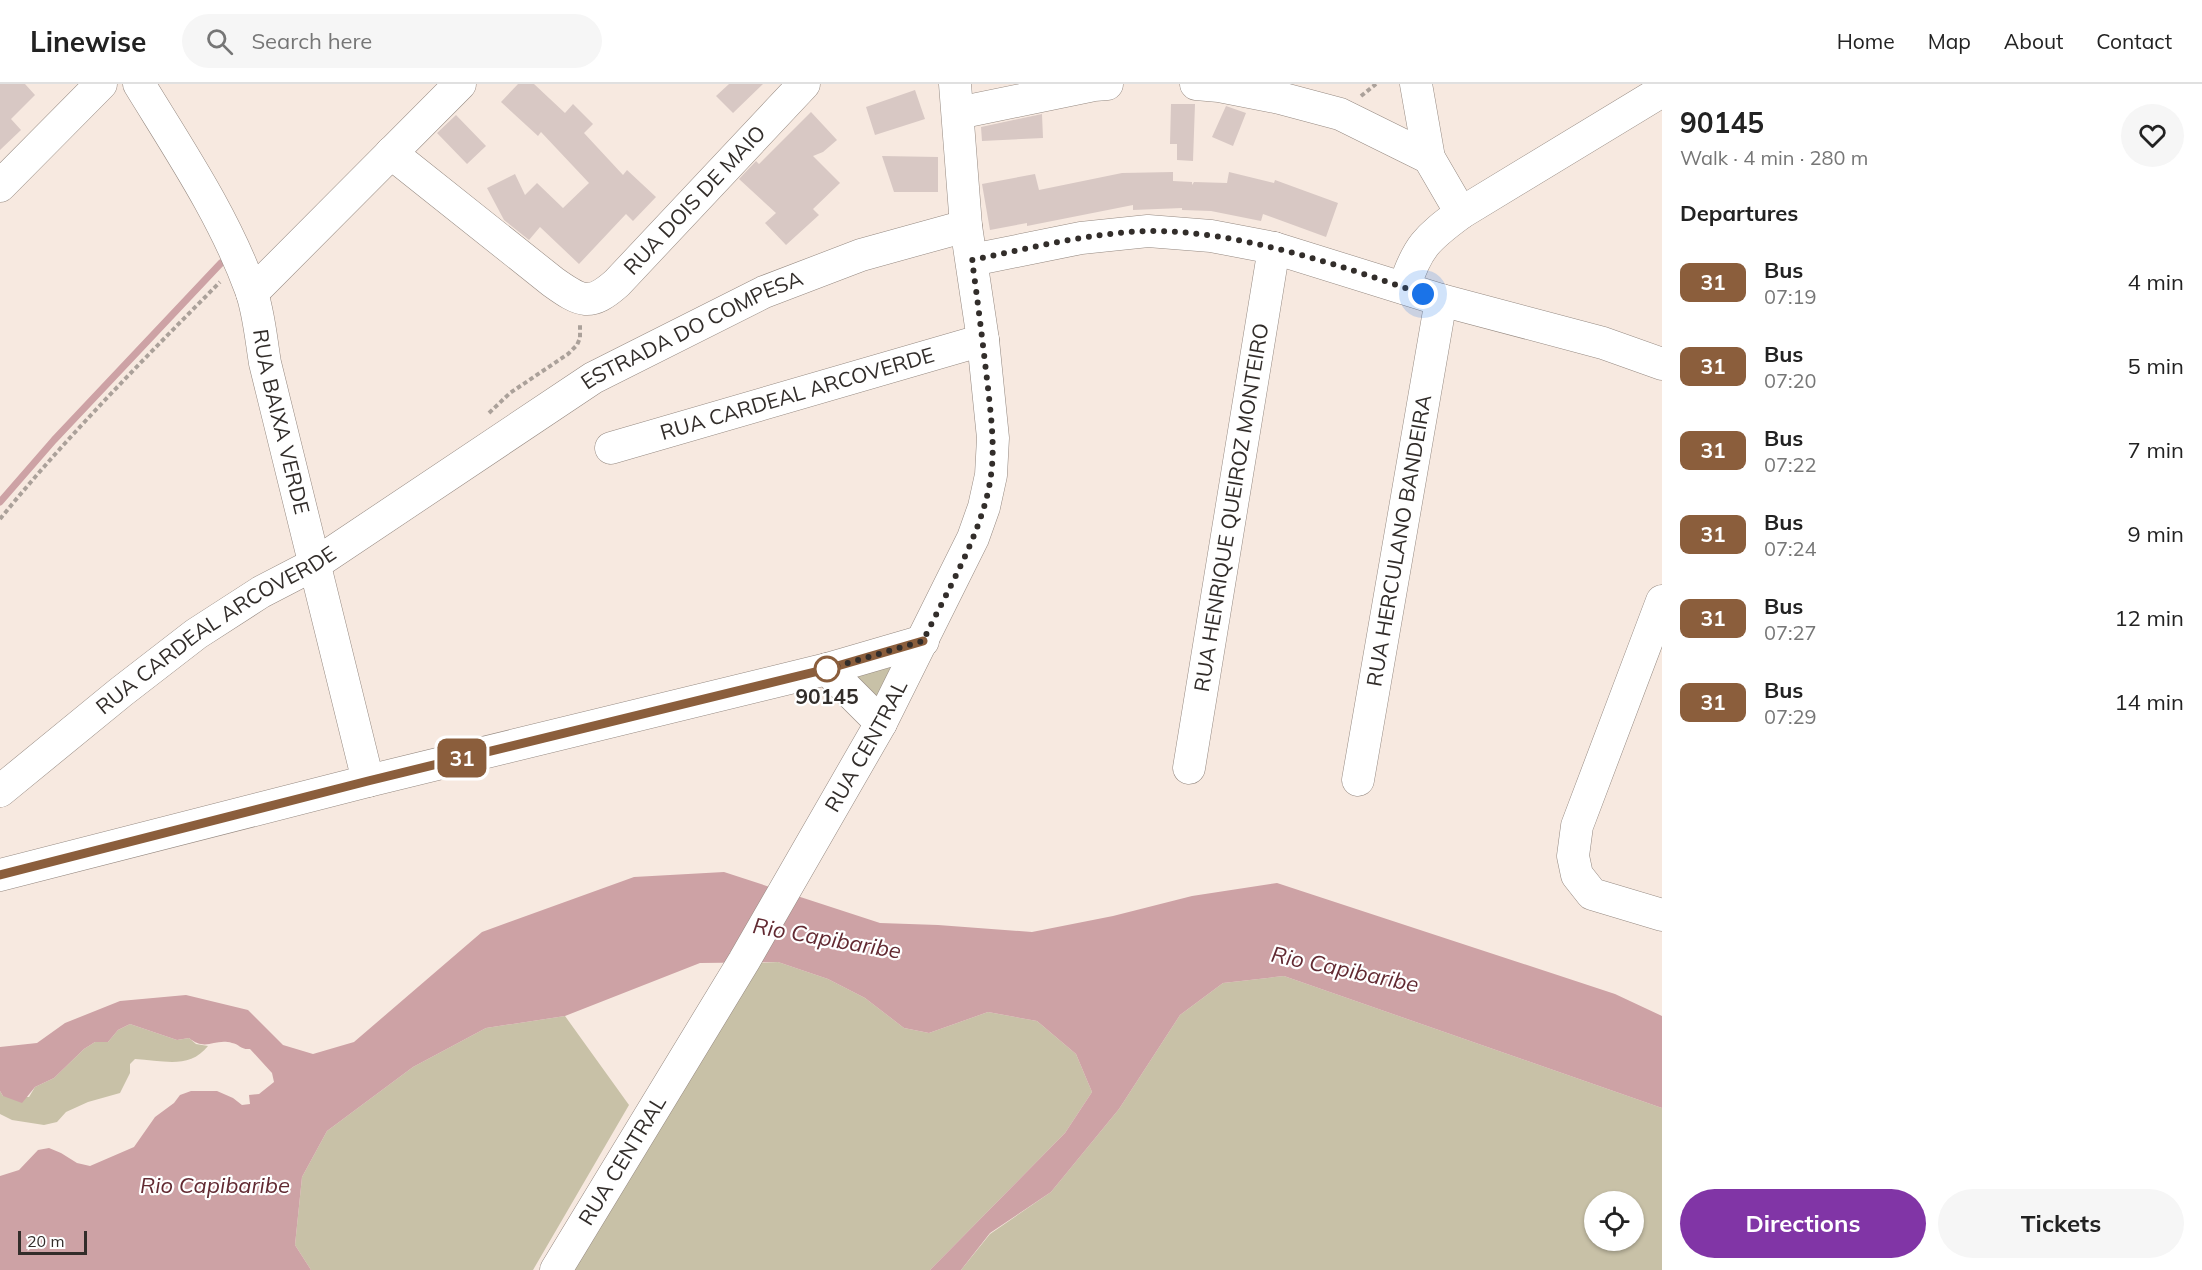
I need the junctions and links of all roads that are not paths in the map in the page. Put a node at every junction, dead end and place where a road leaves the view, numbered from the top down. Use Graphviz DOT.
graph roads {
  1 [pos="101,84"];
  2 [pos="139,84"];
  3 [pos="460,84"];
  4 [pos="804,84"];
  5 [pos="1107,84"];
  6 [pos="1196,84"];
  7 [pos="1416,84"];
  8 [pos="1656,90"];
  9 [pos="957,99"];
  10 [pos="391,153"];
  11 [pos="1429,158"];
  12 [pos="0,186"];
  13 [pos="1461,213"];
  14 [pos="966,226"];
  15 [pos="1274,248"];
  16 [pos="972,260"];
  17 [pos="1404,288"];
  18 [pos="252,293"];
  19 [pos="1441,300"];
  20 [pos="983,340"];
  21 [pos="1662,364"];
  22 [pos="611,448"];
  23 [pos="441,481"];
  24 [pos="315,564"];
  25 [pos="1662,601"];
  26 [pos="923,641"];
  27 [pos="827,669"];
  28 [pos="881,723"];
  29 [pos="1189,768"];
  30 [pos="1358,780"];
  31 [pos="368,781"];
  32 [pos="0,791"];
  33 [pos="0,875"];
  34 [pos="1662,915"];
  35 [pos="556,1270"];
  1 -- 12 [label="street"];
  2 -- 18 [label="street, RUA BAIXA VERDE"];
  3 -- 10 [label="street"];
  4 -- 10 [label="street, RUA DOIS DE MAIO"];
  5 -- 9 [label="street"];
  6 -- 11 [label="street"];
  7 -- 11 [label="street"];
  8 -- 13 [label="street"];
  9 -- 14 [label="street, RUA CENTRAL"];
  10 -- 18 [label="street"];
  11 -- 13 [label="street"];
  13 -- 17 [label="street"];
  14 -- 16 [label="street, RUA CENTRAL"];
  14 -- 23 [label="street, ESTRADA DO COMPESA"];
  15 -- 16 [label="street"];
  15 -- 17 [label="street"];
  15 -- 29 [label="street, RUA HENRIQUE QUEIROZ MONTEIRO"];
  16 -- 20 [label="street, RUA CENTRAL"];
  17 -- 19 [label="street"];
  18 -- 24 [label="street, RUA BAIXA VERDE"];
  19 -- 21 [label="street"];
  19 -- 30 [label="street, RUA HERCULANO BANDEIRA"];
  20 -- 22 [label="street, RUA CARDEAL ARCOVERDE"];
  20 -- 26 [label="street, RUA CENTRAL"];
  23 -- 24 [label="street, RUA CARDEAL ARCOVERDE"];
  24 -- 31 [label="street, RUA BAIXA VERDE"];
  24 -- 32 [label="street, RUA CARDEAL ARCOVERDE"];
  25 -- 34 [label="street"];
  26 -- 27 [label="street"];
  26 -- 28 [label="street, RUA CENTRAL"];
  27 -- 28 [label="street"];
  27 -- 31 [label="street"];
  28 -- 35 [label="street, RUA CENTRAL"];
  31 -- 33 [label="street"];
}
